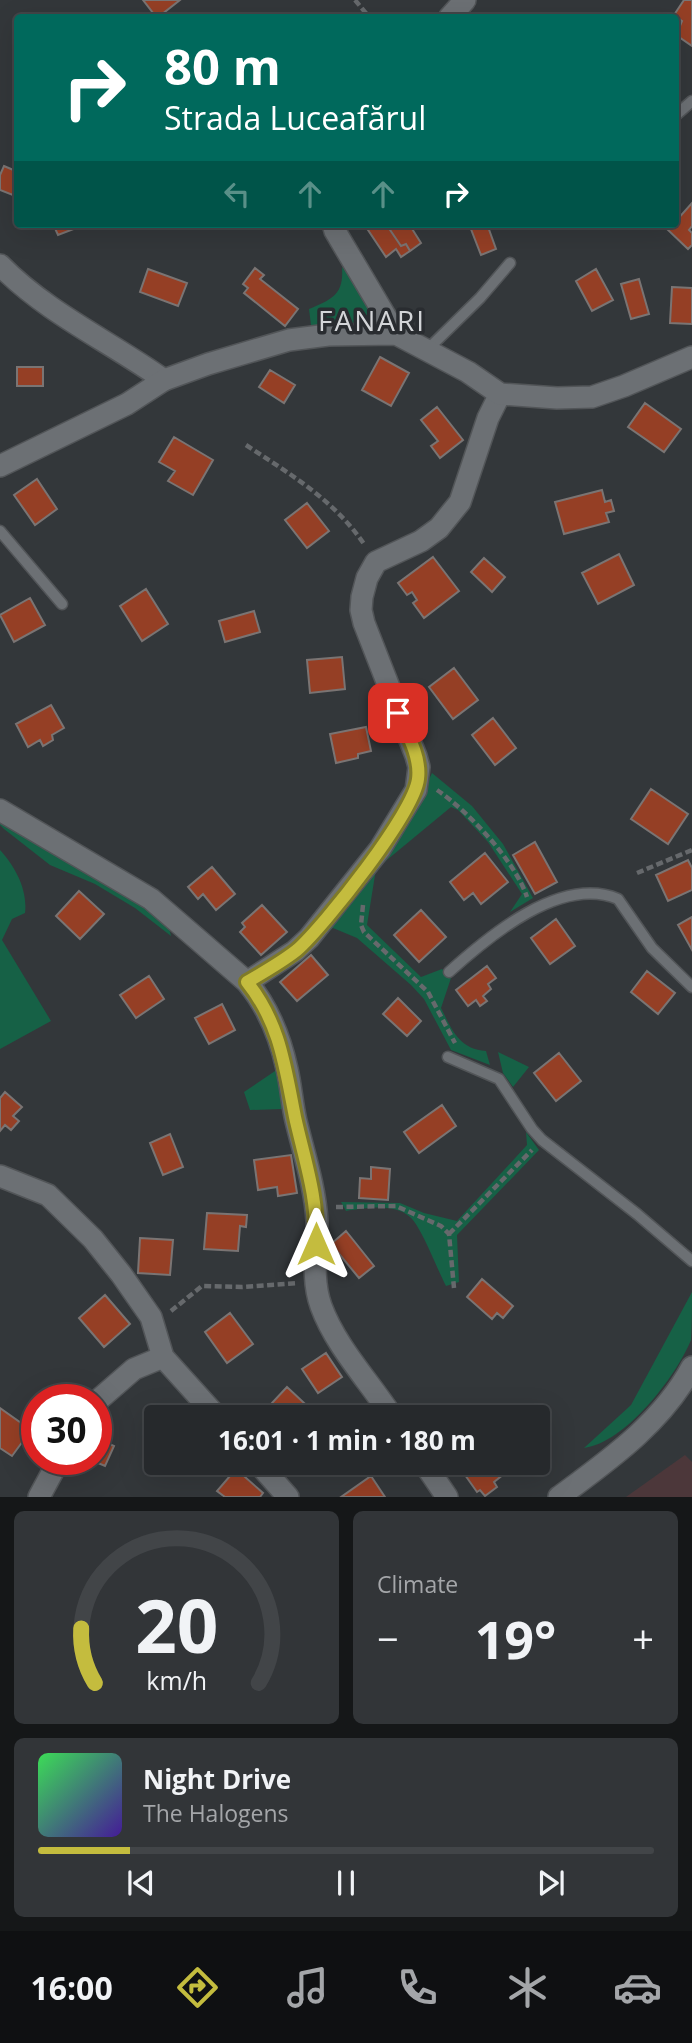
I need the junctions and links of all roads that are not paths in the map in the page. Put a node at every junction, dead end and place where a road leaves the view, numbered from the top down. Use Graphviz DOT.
graph roads {
  1 [pos="465,0"];
  2 [pos="453,14"];
  3 [pos="692,101"];
  4 [pos="679,113"];
  5 [pos="334,228"];
  6 [pos="510,263"];
  7 [pos="0,265"];
  8 [pos="396,334"];
  9 [pos="428,349"];
  10 [pos="692,357"];
  11 [pos="164,380"];
  12 [pos="500,394"];
  13 [pos="0,466"];
  14 [pos="0,531"];
  15 [pos="62,604"];
  16 [pos="0,810"];
  17 [pos="449,972"];
  18 [pos="247,982"];
  19 [pos="692,987"];
  20 [pos="448,1057"];
  21 [pos="0,1176"];
  22 [pos="692,1261"];
  23 [pos="163,1357"];
  24 [pos="692,1367"];
  25 [pos="112,1388"];
  26 [pos="206,1405"];
  27 [pos="384,1405"];
  28 [pos="51,1475"];
  29 [pos="269,1475"];
  30 [pos="432,1475"];
  31 [pos="39,1497"];
  32 [pos="288,1497"];
  33 [pos="447,1497"];
  34 [pos="559,1497"];
  1 -- 2 [label="street"];
  3 -- 4 [label="lane"];
  5 -- 8 [label="street"];
  6 -- 9 [label="lane"];
  7 -- 11 [label="street"];
  8 -- 9 [label="street"];
  8 -- 11 [label="street"];
  9 -- 12 [label="street"];
  10 -- 12 [label="street"];
  11 -- 13 [label="street"];
  12 -- 18 [label="street"];
  14 -- 15 [label="lane"];
  16 -- 18 [label="street"];
  17 -- 19 [label="lane"];
  18 -- 27 [label="street"];
  20 -- 22 [label="lane"];
  21 -- 23 [label="street"];
  23 -- 25 [label="street"];
  23 -- 26 [label="street"];
  24 -- 34 [label="street"];
  28 -- 31 [label="street"];
  29 -- 32 [label="street"];
  30 -- 33 [label="street"];
}
